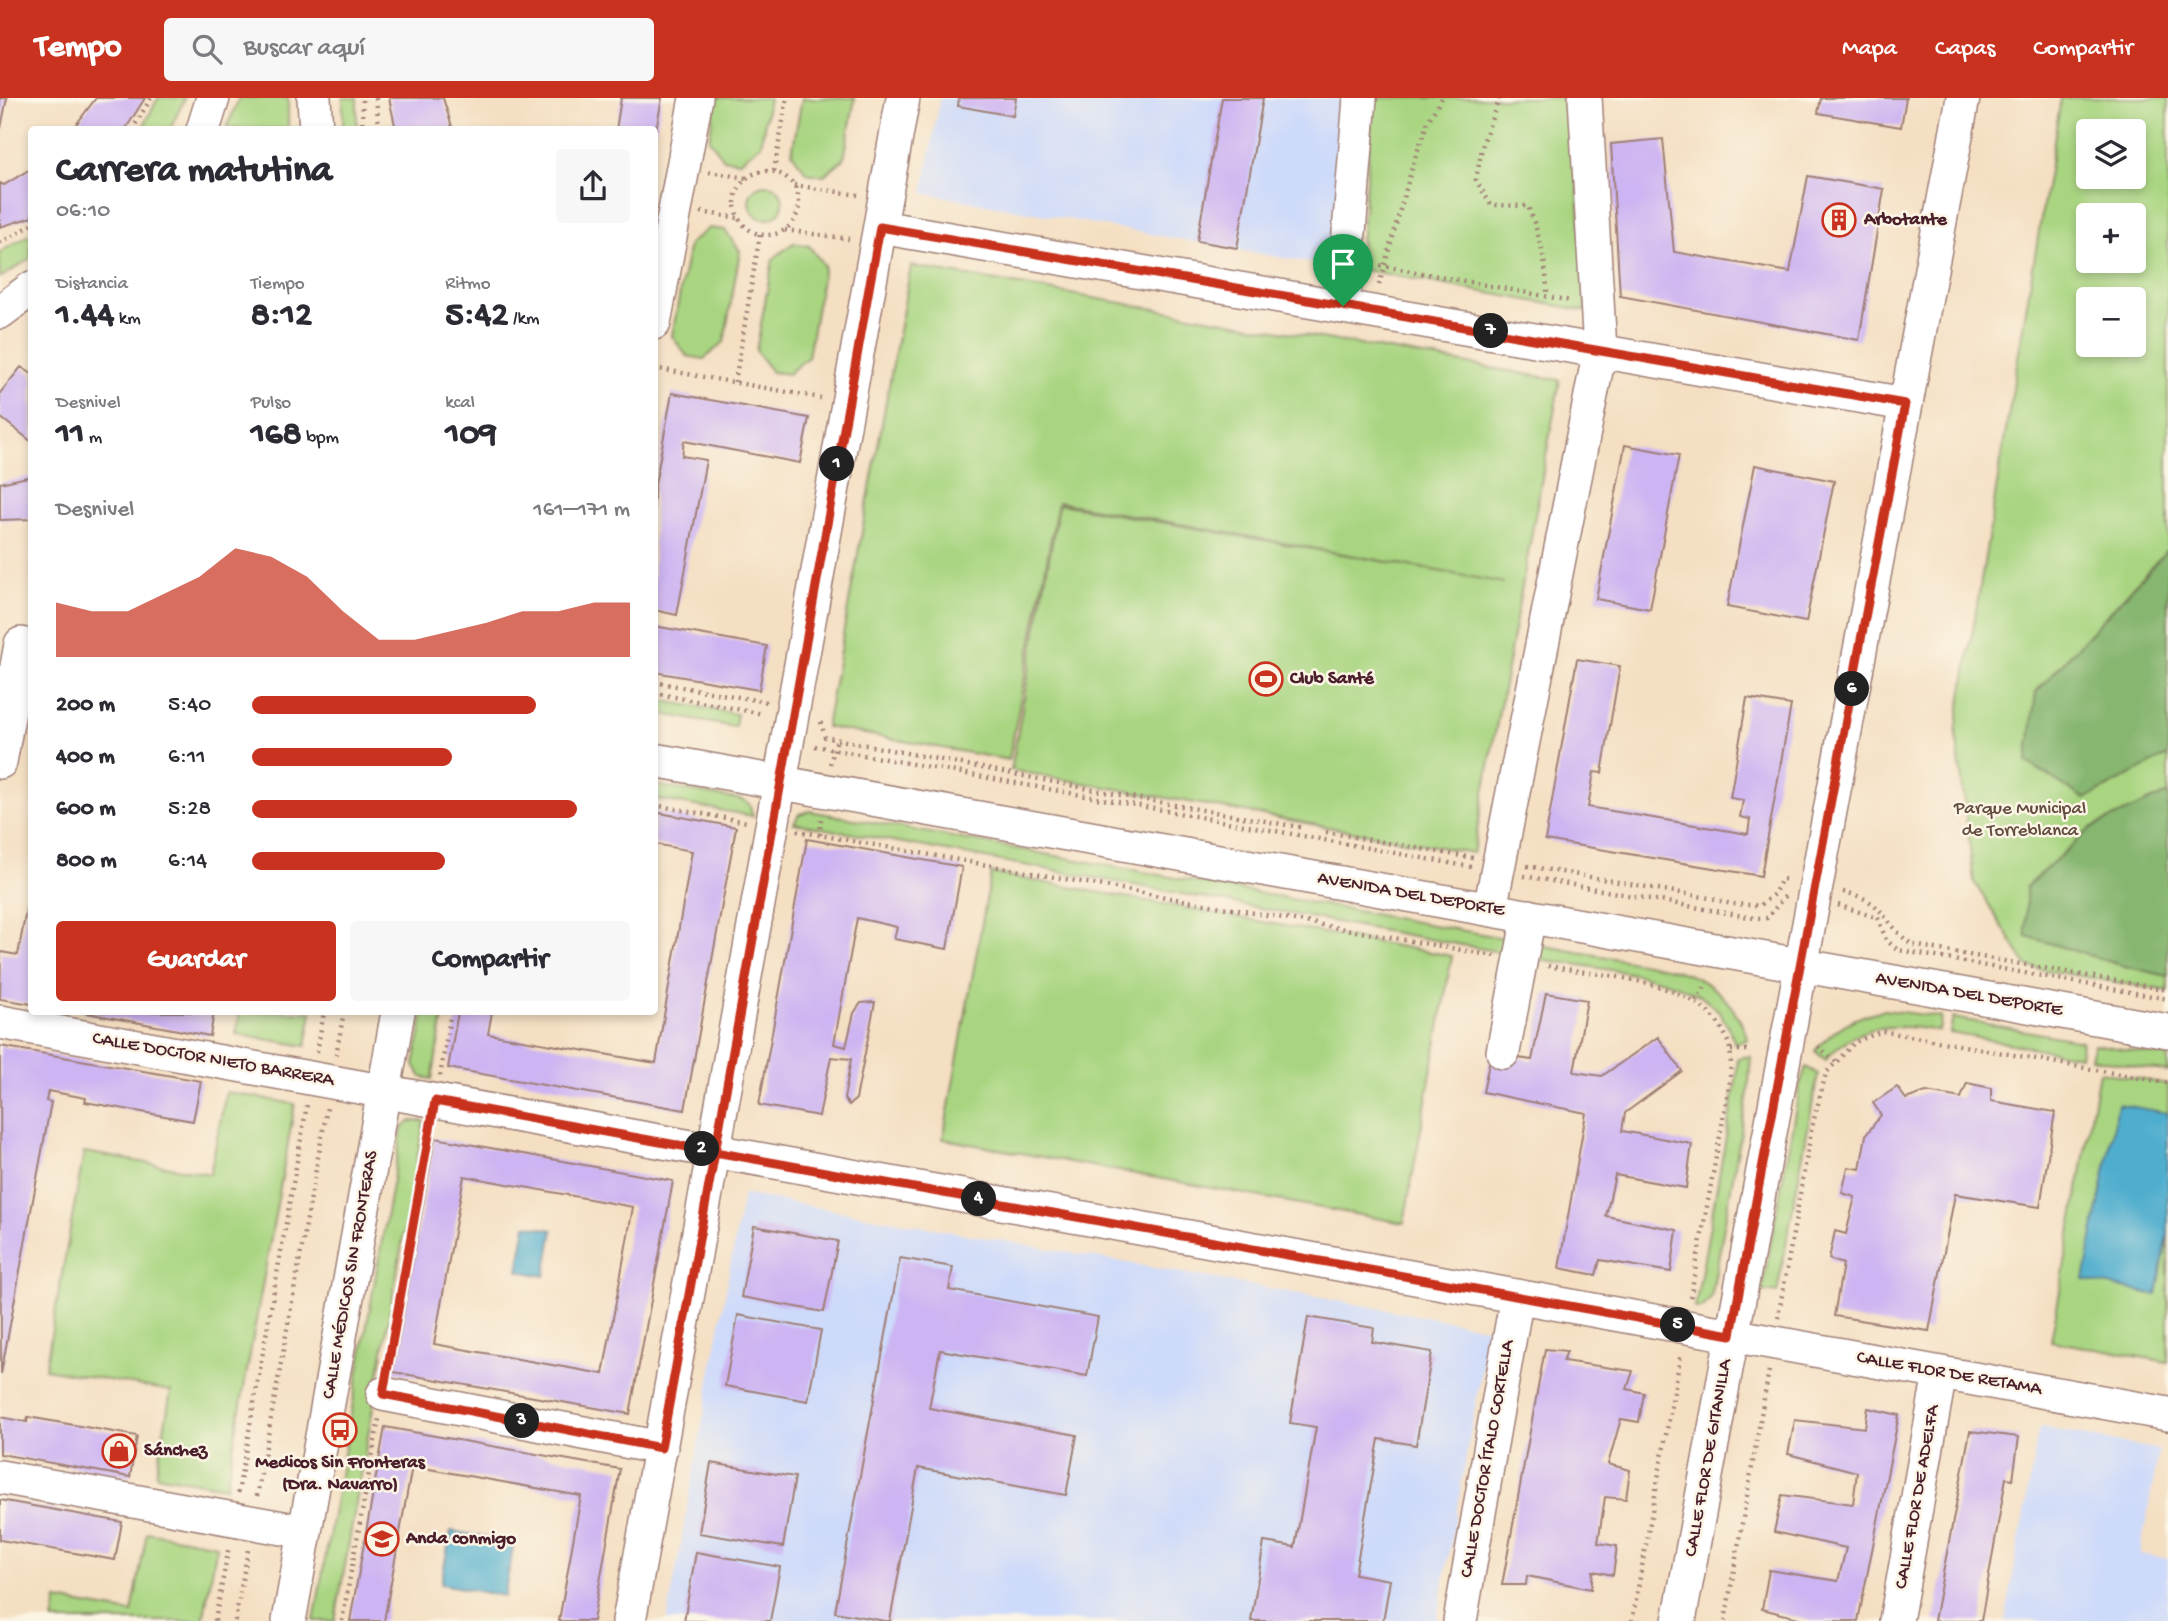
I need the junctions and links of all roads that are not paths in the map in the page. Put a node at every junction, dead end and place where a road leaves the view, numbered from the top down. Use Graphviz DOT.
graph roads {
  1 [pos="213,98"];
  2 [pos="314,98"];
  3 [pos="696,98"];
  4 [pos="904,98"];
  5 [pos="1360,98"];
  6 [pos="1585,98"];
  7 [pos="1963,98"];
  8 [pos="204,126"];
  9 [pos="316,126"];
  10 [pos="862,220"];
  11 [pos="28,291"];
  12 [pos="658,301"];
  13 [pos="1343,306"];
  14 [pos="0,312"];
  15 [pos="1600,350"];
  16 [pos="1905,404"];
  17 [pos="18,643"];
  18 [pos="658,761"];
  19 [pos="0,762"];
  20 [pos="779,782"];
  21 [pos="1490,909"];
  22 [pos="1529,916"];
  23 [pos="1800,965"];
  24 [pos="397,1015"];
  25 [pos="0,1022"];
  26 [pos="2168,1031"];
  27 [pos="1503,1052"];
  28 [pos="384,1091"];
  29 [pos="715,1152"];
  30 [pos="1517,1296"];
  31 [pos="1731,1335"];
  32 [pos="1940,1373"];
  33 [pos="383,1394"];
  34 [pos="2168,1414"];
  35 [pos="661,1448"];
  36 [pos="0,1477"];
  37 [pos="305,1532"];
  38 [pos="289,1621"];
  39 [pos="629,1621"];
  40 [pos="1460,1621"];
  41 [pos="1679,1621"];
  42 [pos="1896,1621"];
  1 -- 8 [label="street"];
  2 -- 9 [label="street"];
  3 -- 12 [label="street"];
  4 -- 10 [label="street"];
  5 -- 13 [label="street"];
  6 -- 15 [label="street"];
  7 -- 16 [label="street, CALLE FLOR DE GITANILLA"];
  10 -- 13 [label="street"];
  10 -- 20 [label="street"];
  11 -- 14 [label="street"];
  13 -- 15 [label="street"];
  15 -- 16 [label="street"];
  15 -- 21 [label="street"];
  16 -- 23 [label="street, CALLE FLOR DE GITANILLA"];
  17 -- 19 [label="street"];
  18 -- 20 [label="street, AVENIDA DEL DEPORTE"];
  20 -- 21 [label="street, AVENIDA DEL DEPORTE"];
  20 -- 29 [label="street"];
  21 -- 22 [label="street, AVENIDA DEL DEPORTE"];
  22 -- 23 [label="street, AVENIDA DEL DEPORTE"];
  22 -- 27 [label="street"];
  23 -- 26 [label="street, AVENIDA DEL DEPORTE"];
  23 -- 31 [label="street, CALLE FLOR DE GITANILLA"];
  24 -- 28 [label="street, CALLE MÉDICOS SIN FRONTERAS"];
  25 -- 28 [label="street, CALLE DOCTOR NIETO BARRERA"];
  28 -- 29 [label="street, CALLE DOCTOR NIETO BARRERA"];
  28 -- 37 [label="street, CALLE MÉDICOS SIN FRONTERAS"];
  29 -- 30 [label="street, CALLE FLOR DE RETAMA"];
  29 -- 35 [label="street"];
  30 -- 31 [label="street, CALLE FLOR DE RETAMA"];
  30 -- 40 [label="street, CALLE DOCTOR ÍTALO CORTELLA"];
  31 -- 32 [label="street, CALLE FLOR DE RETAMA"];
  31 -- 41 [label="street, CALLE FLOR DE GITANILLA"];
  32 -- 34 [label="street, CALLE FLOR DE RETAMA"];
  32 -- 42 [label="street, CALLE FLOR DE ADELFA"];
  33 -- 35 [label="street"];
  35 -- 39 [label="street"];
  36 -- 37 [label="street"];
  37 -- 38 [label="street, CALLE MÉDICOS SIN FRONTERAS"];
}
